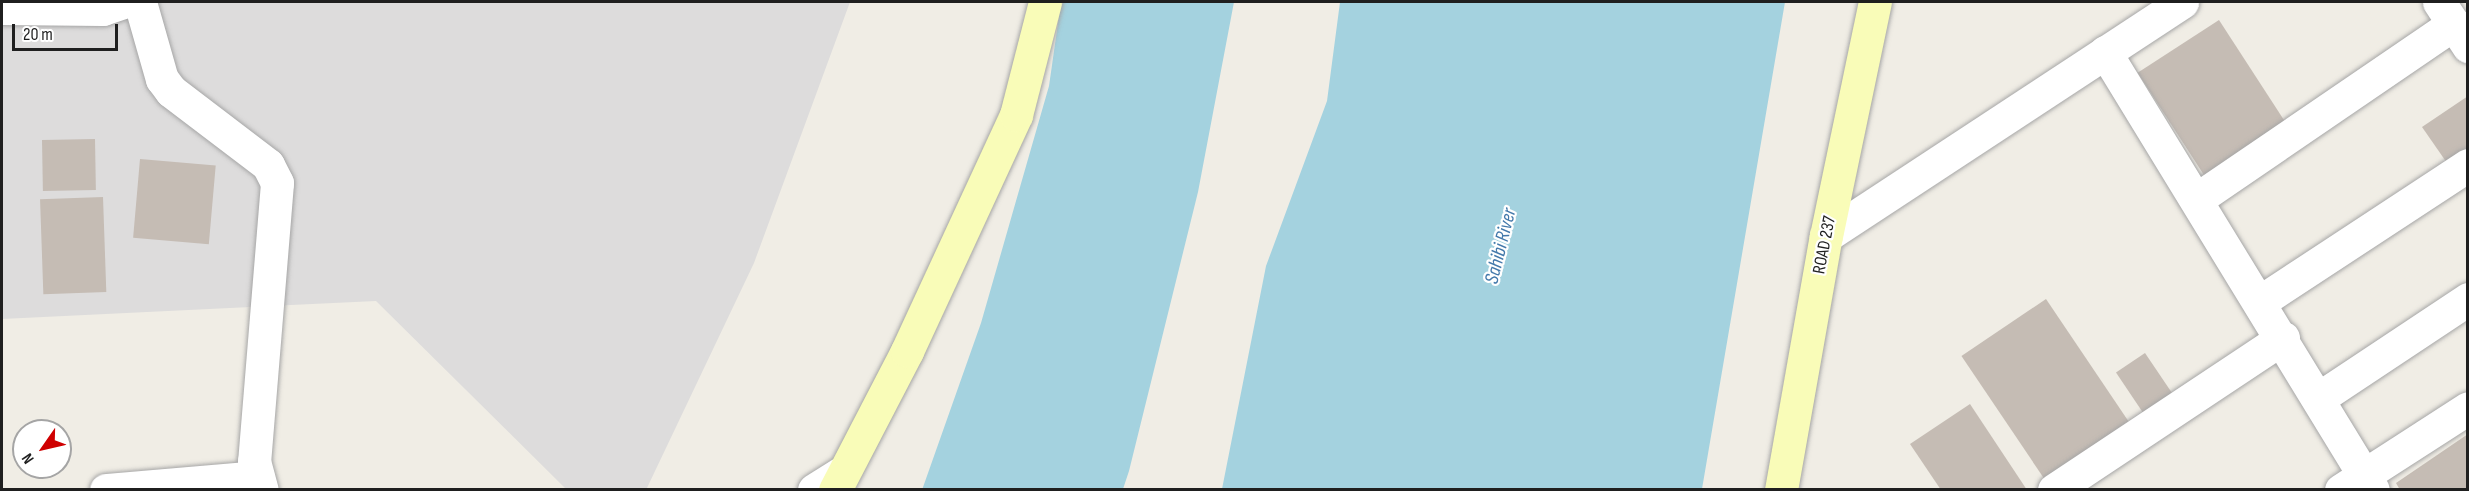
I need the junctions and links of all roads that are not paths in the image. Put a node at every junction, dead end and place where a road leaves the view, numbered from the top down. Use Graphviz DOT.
graph roads {
  1 [pos="123,2"];
  2 [pos="140,2"];
  3 [pos="1045,2"];
  4 [pos="2182,2"];
  5 [pos="1877,3"];
  6 [pos="2,8"];
  7 [pos="2453,24"];
  8 [pos="2105,52"];
  9 [pos="2468,165"];
  10 [pos="2197,199"];
  11 [pos="1826,236"];
  12 [pos="2468,299"];
  13 [pos="2261,301"];
  14 [pos="2283,338"];
  15 [pos="2319,398"];
  16 [pos="2468,408"];
  17 [pos="260,483"];
  18 [pos="830,484"];
  19 [pos="2359,484"];
  20 [pos="106,489"];
  21 [pos="1781,489"];
  22 [pos="2054,489"];
  1 -- 6 [label="street"];
  2 -- 17 [label="street"];
  3 -- 18 [label="street"];
  4 -- 8 [label="street"];
  5 -- 11 [label="street, ROAD 237"];
  7 -- 10 [label="street"];
  8 -- 10 [label="street"];
  8 -- 11 [label="street"];
  9 -- 13 [label="street"];
  10 -- 13 [label="street"];
  11 -- 21 [label="street, ROAD 237"];
  12 -- 15 [label="street"];
  13 -- 14 [label="street"];
  14 -- 15 [label="street"];
  14 -- 22 [label="street"];
  15 -- 19 [label="street"];
  16 -- 19 [label="street"];
  17 -- 20 [label="street"];
}
